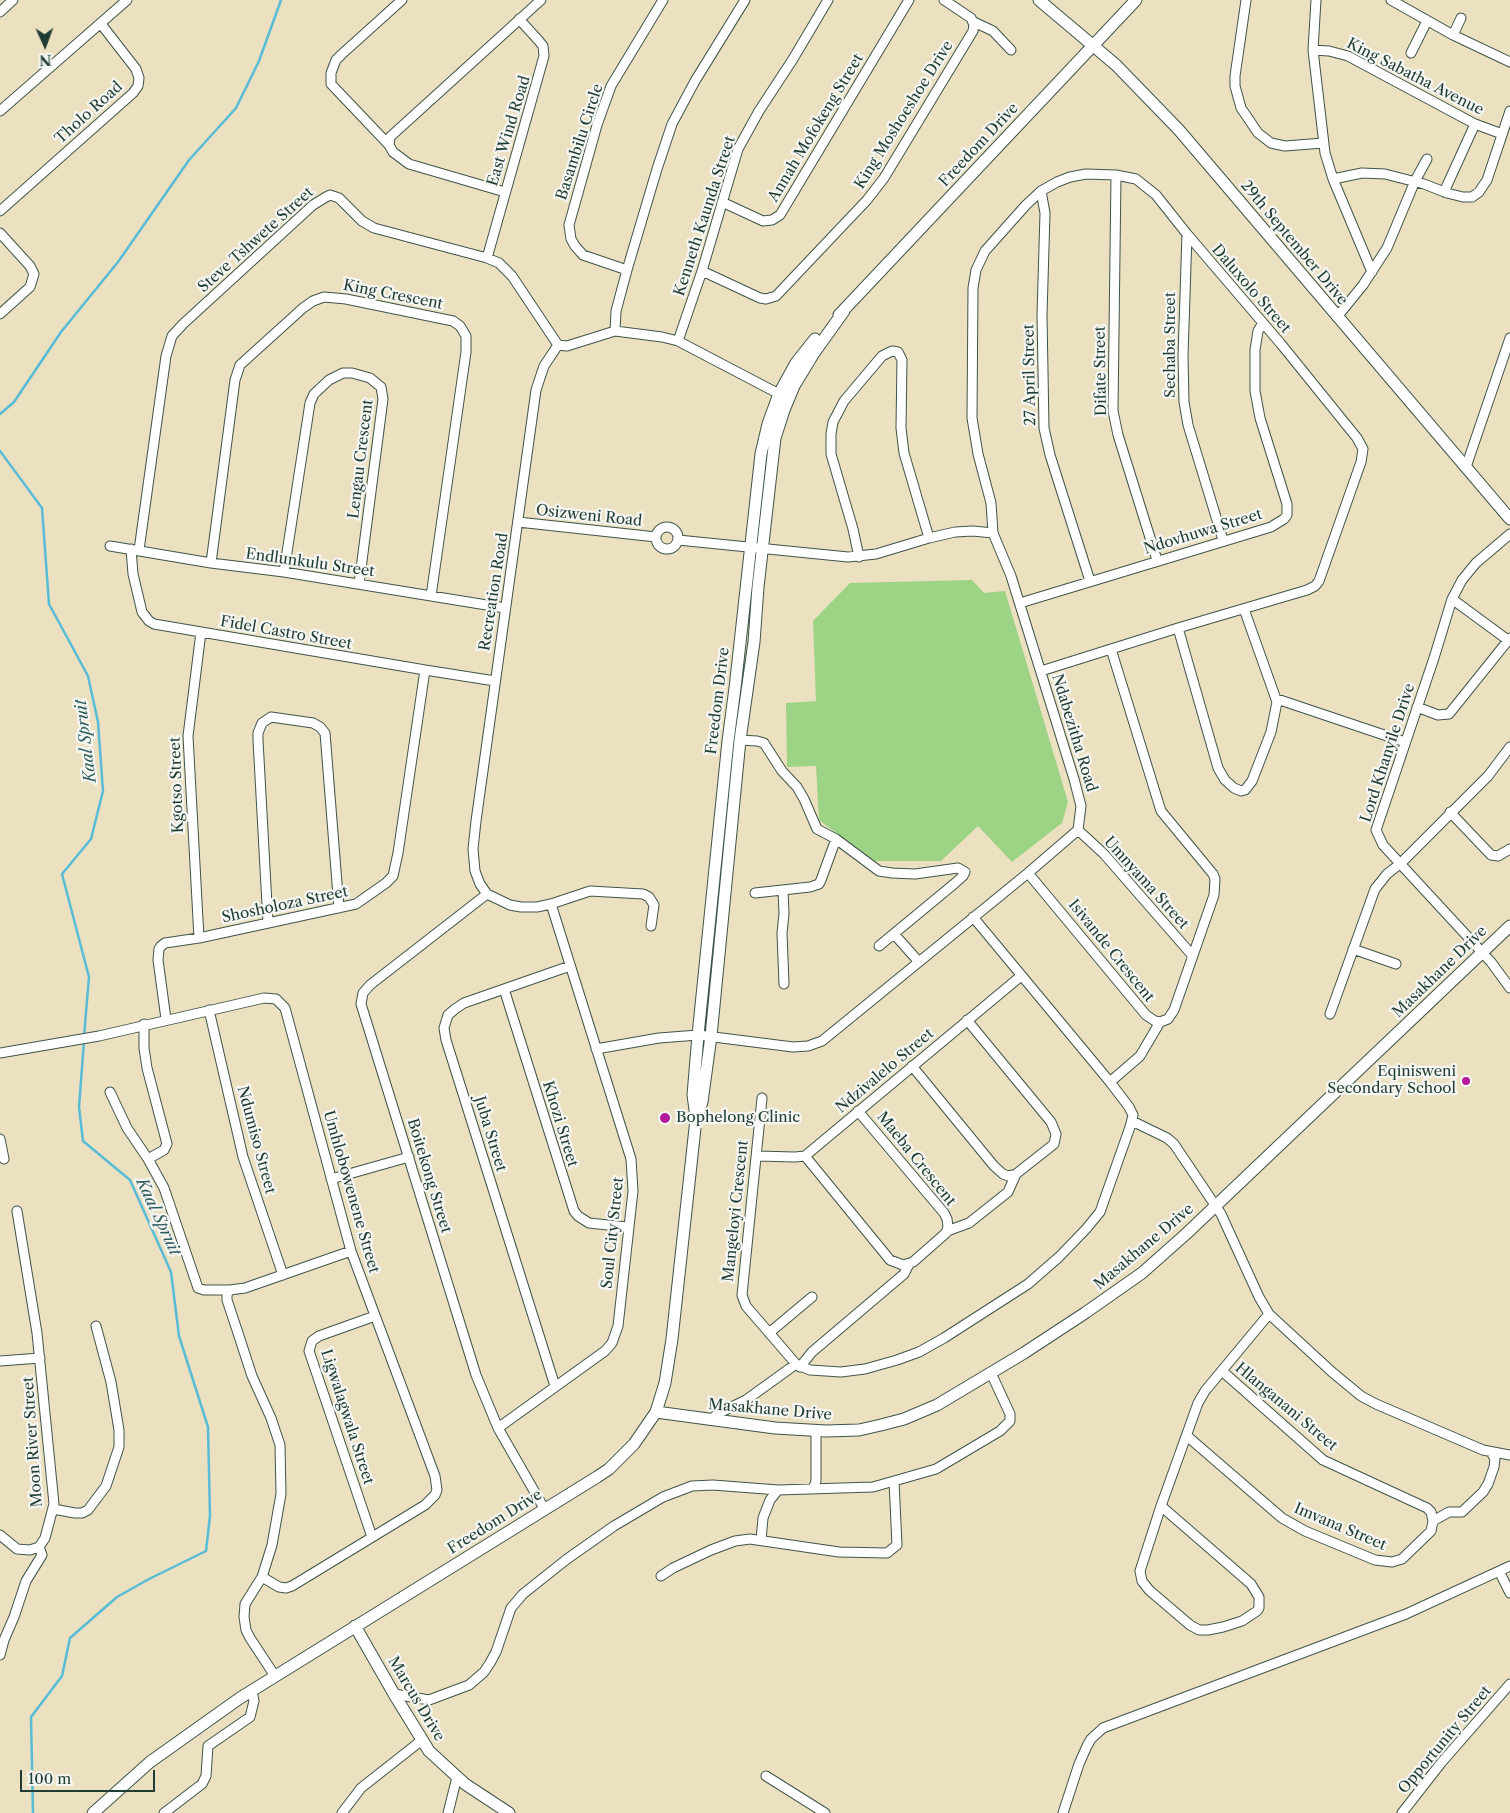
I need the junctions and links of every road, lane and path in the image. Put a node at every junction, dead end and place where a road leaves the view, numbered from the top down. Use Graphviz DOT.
graph roads {
  1 [pos="13,0"];
  2 [pos="127,0"];
  3 [pos="402,0"];
  4 [pos="540,0"];
  5 [pos="663,0"];
  6 [pos="745,0"];
  7 [pos="828,0"];
  8 [pos="909,0"];
  9 [pos="944,0"];
  10 [pos="1039,0"];
  11 [pos="1136,0"];
  12 [pos="1246,0"];
  13 [pos="1316,0"];
  14 [pos="1391,0"];
  15 [pos="0,12"];
  16 [pos="1461,18"];
  17 [pos="519,19"];
  18 [pos="1427,21"];
  19 [pos="974,22"];
  20 [pos="100,24"];
  21 [pos="1453,35"];
  22 [pos="1093,46"];
  23 [pos="1011,50"];
  24 [pos="1314,50"];
  25 [pos="1411,52"];
  26 [pos="1510,62"];
  27 [pos="0,111"];
  28 [pos="1510,111"];
  29 [pos="1475,124"];
  30 [pos="1502,134"];
  31 [pos="1324,143"];
  32 [pos="389,145"];
  33 [pos="1427,159"];
  34 [pos="1116,174"];
  35 [pos="1333,179"];
  36 [pos="1415,182"];
  37 [pos="1041,191"];
  38 [pos="505,192"];
  39 [pos="1444,192"];
  40 [pos="722,202"];
  41 [pos="0,211"];
  42 [pos="0,233"];
  43 [pos="1187,234"];
  44 [pos="487,258"];
  45 [pos="627,270"];
  46 [pos="702,271"];
  47 [pos="1372,272"];
  48 [pos="0,314"];
  49 [pos="1337,318"];
  50 [pos="1263,323"];
  51 [pos="615,331"];
  52 [pos="1510,338"];
  53 [pos="678,341"];
  54 [pos="558,345"];
  55 [pos="784,396"];
  56 [pos="1466,467"];
  57 [pos="1510,520"];
  58 [pos="518,522"];
  59 [pos="993,533"];
  60 [pos="1510,534"];
  61 [pos="656,537"];
  62 [pos="929,538"];
  63 [pos="678,540"];
  64 [pos="1223,540"];
  65 [pos="110,546"];
  66 [pos="756,548"];
  67 [pos="135,549"];
  68 [pos="859,557"];
  69 [pos="1157,560"];
  70 [pos="211,563"];
  71 [pos="284,572"];
  72 [pos="1090,581"];
  73 [pos="359,584"];
  74 [pos="431,596"];
  75 [pos="1452,599"];
  76 [pos="1020,603"];
  77 [pos="505,608"];
  78 [pos="1244,609"];
  79 [pos="1178,628"];
  80 [pos="201,632"];
  81 [pos="1509,639"];
  82 [pos="1111,649"];
  83 [pos="425,670"];
  84 [pos="1041,671"];
  85 [pos="495,680"];
  86 [pos="1277,699"];
  87 [pos="1417,708"];
  88 [pos="740,740"];
  89 [pos="1405,742"];
  90 [pos="1510,747"];
  91 [pos="1450,812"];
  92 [pos="1078,830"];
  93 [pos="836,839"];
  94 [pos="1510,849"];
  95 [pos="1400,863"];
  96 [pos="1028,873"];
  97 [pos="783,890"];
  98 [pos="755,893"];
  99 [pos="487,894"];
  100 [pos="550,904"];
  101 [pos="338,908"];
  102 [pos="973,917"];
  103 [pos="268,923"];
  104 [pos="651,926"];
  105 [pos="1510,926"];
  106 [pos="894,934"];
  107 [pos="198,938"];
  108 [pos="879,946"];
  109 [pos="1353,949"];
  110 [pos="1483,952"];
  111 [pos="1192,955"];
  112 [pos="919,962"];
  113 [pos="1396,964"];
  114 [pos="570,966"];
  115 [pos="1021,976"];
  116 [pos="784,984"];
  117 [pos="1510,988"];
  118 [pos="504,989"];
  119 [pos="209,1010"];
  120 [pos="1330,1014"];
  121 [pos="166,1019"];
  122 [pos="967,1020"];
  123 [pos="1160,1022"];
  124 [pos="144,1024"];
  125 [pos="698,1035"];
  126 [pos="711,1036"];
  127 [pos="596,1049"];
  128 [pos="0,1053"];
  129 [pos="912,1066"];
  130 [pos="1110,1082"];
  131 [pos="110,1092"];
  132 [pos="762,1098"];
  133 [pos="858,1111"];
  134 [pos="696,1119"];
  135 [pos="1132,1122"];
  136 [pos="0,1139"];
  137 [pos="756,1156"];
  138 [pos="804,1156"];
  139 [pos="409,1157"];
  140 [pos="4,1159"];
  141 [pos="148,1159"];
  142 [pos="1016,1174"];
  143 [pos="331,1179"];
  144 [pos="1216,1206"];
  145 [pos="17,1211"];
  146 [pos="627,1227"];
  147 [pos="947,1231"];
  148 [pos="351,1251"];
  149 [pos="909,1264"];
  150 [pos="283,1275"];
  151 [pos="230,1290"];
  152 [pos="812,1297"];
  153 [pos="1269,1314"];
  154 [pos="375,1316"];
  155 [pos="96,1326"];
  156 [pos="769,1333"];
  157 [pos="40,1358"];
  158 [pos="0,1361"];
  159 [pos="798,1365"];
  160 [pos="1222,1371"];
  161 [pos="991,1373"];
  162 [pos="555,1386"];
  163 [pos="656,1412"];
  164 [pos="710,1420"];
  165 [pos="498,1428"];
  166 [pos="816,1431"];
  167 [pos="1187,1436"];
  168 [pos="1491,1452"];
  169 [pos="1510,1455"];
  170 [pos="894,1481"];
  171 [pos="814,1489"];
  172 [pos="778,1490"];
  173 [pos="1161,1506"];
  174 [pos="53,1509"];
  175 [pos="545,1510"];
  176 [pos="1433,1521"];
  177 [pos="0,1535"];
  178 [pos="372,1537"];
  179 [pos="761,1540"];
  180 [pos="39,1547"];
  181 [pos="1510,1566"];
  182 [pos="1499,1571"];
  183 [pos="661,1576"];
  184 [pos="262,1577"];
  185 [pos="1510,1593"];
  186 [pos="355,1626"];
  187 [pos="0,1655"];
  188 [pos="276,1676"];
  189 [pos="1510,1684"];
  190 [pos="252,1691"];
  191 [pos="394,1694"];
  192 [pos="422,1740"];
  193 [pos="766,1776"];
  194 [pos="457,1777"];
  195 [pos="496,1809"];
  196 [pos="94,1813"];
  197 [pos="164,1813"];
  198 [pos="342,1813"];
  199 [pos="448,1813"];
  200 [pos="509,1813"];
  201 [pos="825,1813"];
  202 [pos="1063,1813"];
  203 [pos="1402,1813"];
  1 -- 15 [label="street"];
  2 -- 20 [label="street"];
  3 -- 32 [label="street"];
  4 -- 17 [label="street"];
  5 -- 45 [label="street, Basambilu Circle"];
  6 -- 45 [label="street"];
  7 -- 40 [label="street, Kenneth Kaunda Street"];
  8 -- 40 [label="street, Annah Mofokeng Street"];
  9 -- 19 [label="street"];
  10 -- 22 [label="street, 29th September Drive"];
  11 -- 22 [label="street, Freedom Drive"];
  12 -- 31 [label="street"];
  13 -- 24 [label="street"];
  14 -- 18 [label="street"];
  16 -- 21 [label="street"];
  17 -- 32 [label="street"];
  17 -- 38 [label="street, East Wind Road"];
  18 -- 21 [label="street"];
  18 -- 25 [label="street"];
  19 -- 23 [label="street"];
  19 -- 46 [label="street, King Moshoeshoe Drive"];
  20 -- 27 [label="street"];
  20 -- 41 [label="street, Tholo Road"];
  21 -- 26 [label="street"];
  22 -- 49 [label="street, 29th September Drive"];
  22 -- 55 [label="street, Freedom Drive"];
  24 -- 29 [label="street, King Sabatha Avenue"];
  24 -- 31 [label="street"];
  28 -- 30 [label="street"];
  29 -- 30 [label="street, King Sabatha Avenue"];
  29 -- 39 [label="street"];
  30 -- 39 [label="street"];
  31 -- 35 [label="street"];
  32 -- 38 [label="street"];
  33 -- 36 [label="street"];
  34 -- 37 [label="street, Daluxolo Street"];
  34 -- 43 [label="street, Daluxolo Street"];
  34 -- 69 [label="street, Difate Street"];
  35 -- 36 [label="street"];
  35 -- 47 [label="street"];
  36 -- 39 [label="street"];
  36 -- 47 [label="street"];
  37 -- 59 [label="street, Daluxolo Street"];
  37 -- 72 [label="street, 27 April Street"];
  38 -- 44 [label="street, East Wind Road"];
  40 -- 46 [label="street, Kenneth Kaunda Street"];
  42 -- 48 [label="street"];
  43 -- 50 [label="street, Daluxolo Street"];
  43 -- 64 [label="street, Sechaba Street"];
  44 -- 54 [label="street, Steve Tshwete Street"];
  44 -- 67 [label="street, Steve Tshwete Street"];
  45 -- 51 [label="street"];
  46 -- 53 [label="street, Kenneth Kaunda Street"];
  47 -- 49 [label="street"];
  49 -- 56 [label="street, 29th September Drive"];
  50 -- 64 [label="street, Ndovhuwa Street"];
  50 -- 78 [label="street, Daluxolo Street"];
  51 -- 53 [label="street"];
  51 -- 54 [label="street"];
  52 -- 56 [label="street"];
  53 -- 55 [label="street"];
  54 -- 58 [label="street, Recreation Road"];
  55 -- 66 [label="street, Freedom Drive"];
  56 -- 57 [label="street, 29th September Drive"];
  58 -- 61 [label="street, Osizweni Road"];
  58 -- 77 [label="street, Recreation Road"];
  59 -- 62 [label="street"];
  59 -- 76 [label="street, Ndabezitha Road"];
  60 -- 75 [label="street, Lord Khanyile Drive"];
  61 -- 63 [label="street"];
  61 -- 63 [label="street"];
  62 -- 68 [label="street"];
  62 -- 68 [label="street"];
  63 -- 66 [label="street"];
  64 -- 69 [label="street, Ndovhuwa Street"];
  65 -- 67 [label="street, Endlunkulu Street"];
  66 -- 68 [label="street"];
  66 -- 88 [label="street, Freedom Drive"];
  66 -- 125 [label="street, Freedom Drive"];
  67 -- 70 [label="street, Endlunkulu Street"];
  67 -- 80 [label="street, Fidel Castro Street"];
  69 -- 72 [label="street, Ndovhuwa Street"];
  70 -- 71 [label="street, Endlunkulu Street"];
  70 -- 74 [label="street, King Crescent"];
  71 -- 73 [label="street, Endlunkulu Street"];
  71 -- 73 [label="street, Lengau Crescent"];
  72 -- 76 [label="street, Ndovhuwa Street"];
  73 -- 74 [label="street, Endlunkulu Street"];
  74 -- 77 [label="street, Endlunkulu Street"];
  75 -- 81 [label="street"];
  75 -- 87 [label="street, Lord Khanyile Drive"];
  76 -- 84 [label="street, Ndabezitha Road"];
  77 -- 85 [label="street, Recreation Road"];
  78 -- 79 [label="street, Daluxolo Street"];
  78 -- 86 [label="street"];
  79 -- 82 [label="street, Daluxolo Street"];
  79 -- 86 [label="street"];
  80 -- 83 [label="street, Fidel Castro Street"];
  80 -- 107 [label="street, Kgotso Street"];
  81 -- 87 [label="street"];
  82 -- 84 [label="street, Daluxolo Street"];
  82 -- 111 [label="street, Isivande Crescent"];
  83 -- 85 [label="street, Fidel Castro Street"];
  83 -- 101 [label="street, Shosholoza Street"];
  84 -- 92 [label="street, Ndabezitha Road"];
  85 -- 99 [label="street, Recreation Road"];
  86 -- 89 [label="street"];
  87 -- 89 [label="street, Lord Khanyile Drive"];
  88 -- 93 [label="street"];
  88 -- 126 [label="street, Freedom Drive"];
  89 -- 95 [label="street, Lord Khanyile Drive"];
  90 -- 91 [label="street"];
  91 -- 94 [label="street"];
  91 -- 95 [label="street"];
  92 -- 96 [label="street"];
  92 -- 111 [label="street, Umnyama Street"];
  93 -- 97 [label="street"];
  93 -- 106 [label="street"];
  95 -- 109 [label="street"];
  95 -- 110 [label="street, Lord Khanyile Drive"];
  96 -- 102 [label="street"];
  96 -- 123 [label="street, Isivande Crescent"];
  97 -- 98 [label="street"];
  97 -- 116 [label="street"];
  99 -- 100 [label="street"];
  99 -- 139 [label="street, Boitekong Street"];
  100 -- 104 [label="street"];
  100 -- 114 [label="street, Soul City Street"];
  101 -- 103 [label="street, Shosholoza Street"];
  101 -- 103 [label="street"];
  102 -- 112 [label="street"];
  102 -- 115 [label="street"];
  103 -- 107 [label="street, Shosholoza Street"];
  105 -- 110 [label="street, Masakhane Drive"];
  106 -- 108 [label="street"];
  106 -- 112 [label="street"];
  107 -- 121 [label="street, Shosholoza Street"];
  109 -- 113 [label="street"];
  109 -- 120 [label="street"];
  110 -- 117 [label="street, Lord Khanyile Drive"];
  110 -- 144 [label="street, Masakhane Drive"];
  111 -- 123 [label="street, Isivande Crescent"];
  112 -- 126 [label="street"];
  114 -- 118 [label="street, Juba Street"];
  114 -- 127 [label="street, Soul City Street"];
  115 -- 122 [label="street, Ndzivalelo Street"];
  115 -- 130 [label="street"];
  118 -- 146 [label="street, Khozi Street"];
  118 -- 162 [label="street, Juba Street"];
  119 -- 121 [label="street, Umhlobowenene Street"];
  119 -- 143 [label="street, Umhlobowenene Street"];
  119 -- 150 [label="street, Ndumiso Street"];
  121 -- 124 [label="street, Umhlobowenene Street"];
  122 -- 129 [label="street, Ndzivalelo Street"];
  122 -- 142 [label="street"];
  123 -- 130 [label="street"];
  124 -- 128 [label="street, Umhlobowenene Street"];
  124 -- 141 [label="street"];
  125 -- 126 [label="street"];
  125 -- 127 [label="street"];
  125 -- 134 [label="street, Freedom Drive"];
  126 -- 134 [label="street, Freedom Drive"];
  127 -- 146 [label="street, Soul City Street"];
  129 -- 133 [label="street, Ndzivalelo Street"];
  129 -- 142 [label="street"];
  130 -- 135 [label="street"];
  131 -- 141 [label="street"];
  132 -- 137 [label="street, Mangeloyi Crescent"];
  133 -- 138 [label="street, Ndzivalelo Street"];
  133 -- 147 [label="street, Maeba Crescent"];
  134 -- 163 [label="street, Freedom Drive"];
  135 -- 144 [label="street"];
  135 -- 159 [label="street"];
  136 -- 140 [label="street"];
  137 -- 138 [label="street"];
  137 -- 156 [label="street, Mangeloyi Crescent"];
  138 -- 149 [label="street"];
  139 -- 143 [label="street"];
  139 -- 165 [label="street, Boitekong Street"];
  141 -- 151 [label="street"];
  142 -- 147 [label="street"];
  143 -- 148 [label="street, Umhlobowenene Street"];
  144 -- 153 [label="street"];
  144 -- 161 [label="street, Masakhane Drive"];
  145 -- 157 [label="street"];
  146 -- 162 [label="street, Soul City Street"];
  147 -- 149 [label="street, Maeba Crescent"];
  148 -- 150 [label="street"];
  148 -- 154 [label="street, Umhlobowenene Street"];
  149 -- 159 [label="street, Maeba Crescent"];
  150 -- 151 [label="street"];
  151 -- 184 [label="street"];
  152 -- 156 [label="street"];
  153 -- 160 [label="street"];
  153 -- 168 [label="street"];
  154 -- 178 [label="street, Umhlobowenene Street"];
  154 -- 178 [label="street, Ligwalagwala Street"];
  155 -- 174 [label="street"];
  156 -- 159 [label="street, Mangeloyi Crescent"];
  157 -- 158 [label="street, Moon River Street"];
  157 -- 174 [label="street, Moon River Street"];
  159 -- 164 [label="street, Maeba Crescent"];
  160 -- 167 [label="street"];
  160 -- 176 [label="street, Hlanganani Street"];
  161 -- 166 [label="street, Masakhane Drive"];
  161 -- 170 [label="street"];
  162 -- 165 [label="street, Soul City Street"];
  163 -- 164 [label="street, Masakhane Drive"];
  163 -- 175 [label="street, Freedom Drive"];
  164 -- 166 [label="street, Masakhane Drive"];
  165 -- 175 [label="street, Boitekong Street"];
  166 -- 171 [label="street"];
  167 -- 173 [label="street"];
  167 -- 176 [label="street, Imvana Street"];
  168 -- 169 [label="street"];
  168 -- 176 [label="street"];
  170 -- 171 [label="street"];
  170 -- 179 [label="street"];
  171 -- 172 [label="street"];
  172 -- 179 [label="street"];
  172 -- 191 [label="street"];
  173 -- 173 [label="street"];
  174 -- 180 [label="street, Moon River Street"];
  175 -- 186 [label="street, Freedom Drive"];
  177 -- 180 [label="street"];
  178 -- 184 [label="street, Umhlobowenene Street"];
  179 -- 183 [label="street"];
  180 -- 187 [label="street, Moon River Street"];
  181 -- 182 [label="street"];
  182 -- 185 [label="street"];
  182 -- 202 [label="street"];
  184 -- 188 [label="street"];
  186 -- 188 [label="street, Freedom Drive"];
  186 -- 191 [label="street, Marcus Drive"];
  188 -- 190 [label="street, Freedom Drive"];
  189 -- 203 [label="street, Opportunity Street"];
  190 -- 196 [label="street, Freedom Drive"];
  190 -- 197 [label="street"];
  191 -- 192 [label="street, Marcus Drive"];
  192 -- 194 [label="street, Marcus Drive"];
  192 -- 198 [label="street"];
  193 -- 201 [label="street"];
  194 -- 195 [label="street, Marcus Drive"];
  194 -- 199 [label="street"];
  195 -- 200 [label="street, Marcus Drive"];
}
